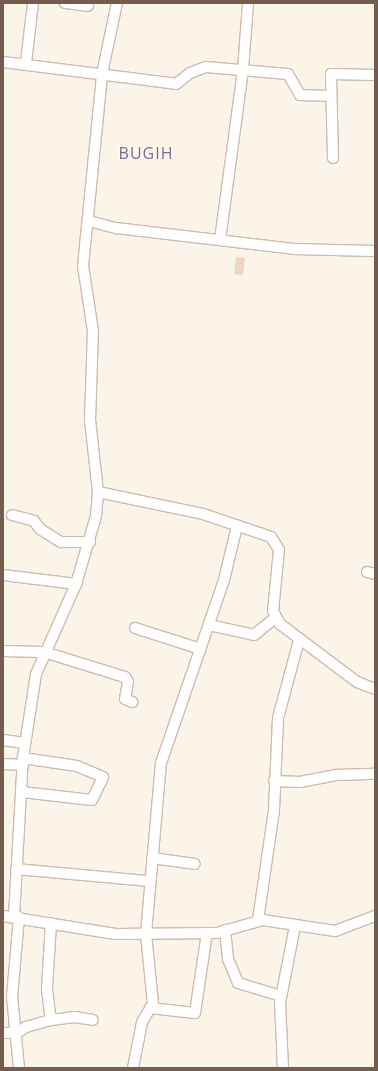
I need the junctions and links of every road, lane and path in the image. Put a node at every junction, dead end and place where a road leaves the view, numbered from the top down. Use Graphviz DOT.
graph roads {
  1 [pos="33,3"];
  2 [pos="65,3"];
  3 [pos="117,3"];
  4 [pos="248,3"];
  5 [pos="88,6"];
  6 [pos="3,62"];
  7 [pos="26,62"];
  8 [pos="244,70"];
  9 [pos="102,74"];
  10 [pos="375,75"];
  11 [pos="330,96"];
  12 [pos="334,158"];
  13 [pos="89,220"];
  14 [pos="220,240"];
  15 [pos="375,251"];
  16 [pos="98,492"];
  17 [pos="12,515"];
  18 [pos="237,526"];
  19 [pos="90,542"];
  20 [pos="3,575"];
  21 [pos="76,584"];
  22 [pos="276,617"];
  23 [pos="209,625"];
  24 [pos="136,628"];
  25 [pos="299,640"];
  26 [pos="201,649"];
  27 [pos="3,651"];
  28 [pos="44,652"];
  29 [pos="375,689"];
  30 [pos="132,702"];
  31 [pos="3,740"];
  32 [pos="25,743"];
  33 [pos="23,761"];
  34 [pos="3,764"];
  35 [pos="375,774"];
  36 [pos="274,781"];
  37 [pos="22,792"];
  38 [pos="152,858"];
  39 [pos="195,864"];
  40 [pos="16,869"];
  41 [pos="150,881"];
  42 [pos="3,916"];
  43 [pos="375,916"];
  44 [pos="16,917"];
  45 [pos="258,920"];
  46 [pos="50,923"];
  47 [pos="295,926"];
  48 [pos="225,930"];
  49 [pos="207,933"];
  50 [pos="146,934"];
  51 [pos="281,996"];
  52 [pos="8,1008"];
  53 [pos="150,1008"];
  54 [pos="51,1020"];
  55 [pos="93,1020"];
  56 [pos="3,1033"];
  57 [pos="17,1033"];
  58 [pos="19,1068"];
  59 [pos="133,1068"];
  60 [pos="284,1068"];
  1 -- 7 [label="street"];
  2 -- 5 [label="street"];
  3 -- 9 [label="street"];
  4 -- 8 [label="street"];
  6 -- 7 [label="street"];
  7 -- 9 [label="street"];
  8 -- 9 [label="street"];
  8 -- 11 [label="street"];
  8 -- 14 [label="street"];
  9 -- 13 [label="street"];
  10 -- 11 [label="street"];
  11 -- 12 [label="street"];
  13 -- 14 [label="street"];
  13 -- 16 [label="street"];
  14 -- 15 [label="street"];
  16 -- 18 [label="street"];
  16 -- 19 [label="street"];
  17 -- 19 [label="street"];
  18 -- 22 [label="street"];
  18 -- 23 [label="street"];
  19 -- 21 [label="street"];
  20 -- 21 [label="street"];
  21 -- 28 [label="street"];
  22 -- 23 [label="street"];
  22 -- 25 [label="street"];
  23 -- 26 [label="street"];
  24 -- 26 [label="street"];
  25 -- 29 [label="street"];
  25 -- 36 [label="street"];
  26 -- 38 [label="street"];
  27 -- 28 [label="street"];
  28 -- 30 [label="street"];
  28 -- 32 [label="street"];
  31 -- 32 [label="street"];
  32 -- 33 [label="street"];
  33 -- 34 [label="street"];
  33 -- 37 [label="street"];
  33 -- 37 [label="street"];
  35 -- 36 [label="street"];
  36 -- 45 [label="street"];
  37 -- 40 [label="street"];
  38 -- 39 [label="street"];
  38 -- 41 [label="street"];
  40 -- 41 [label="street"];
  40 -- 44 [label="street"];
  41 -- 50 [label="street"];
  42 -- 44 [label="street"];
  43 -- 47 [label="street"];
  44 -- 46 [label="street"];
  44 -- 52 [label="street"];
  45 -- 47 [label="street"];
  45 -- 48 [label="street"];
  46 -- 50 [label="street"];
  46 -- 54 [label="street"];
  47 -- 51 [label="street"];
  48 -- 49 [label="street"];
  48 -- 51 [label="street"];
  49 -- 50 [label="street"];
  49 -- 53 [label="street"];
  50 -- 53 [label="street"];
  51 -- 60 [label="street"];
  52 -- 57 [label="street"];
  53 -- 59 [label="street"];
  54 -- 55 [label="street"];
  54 -- 57 [label="street"];
  56 -- 57 [label="street"];
  57 -- 58 [label="street"];
}
